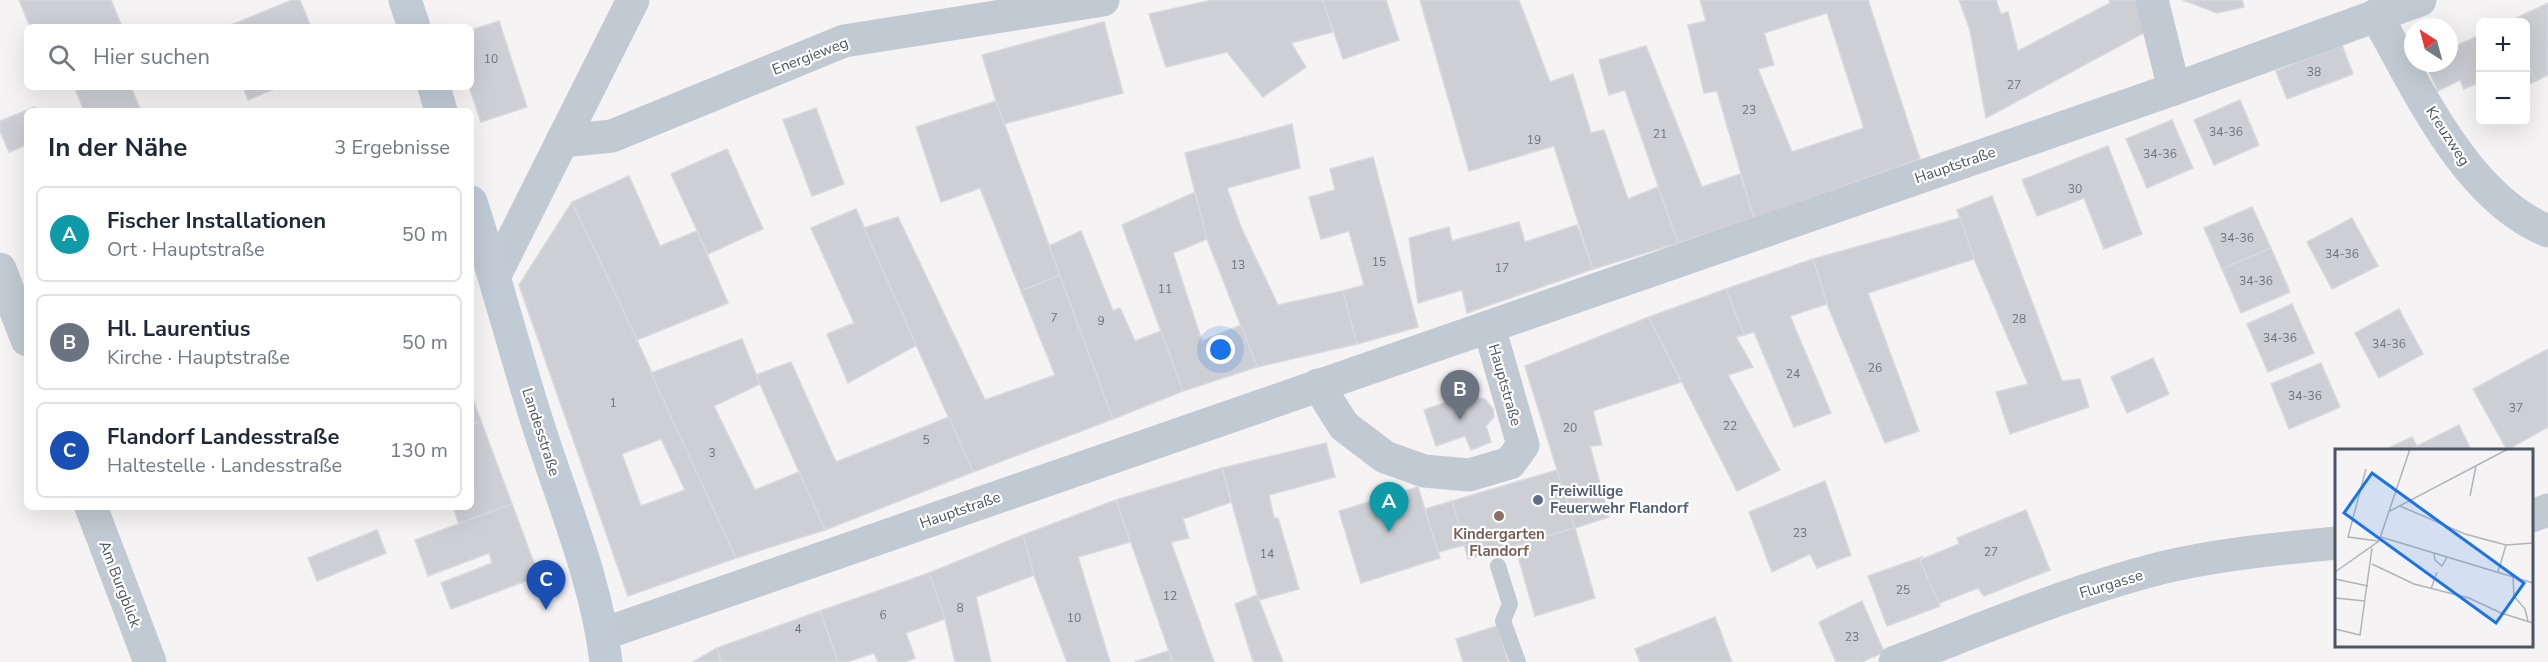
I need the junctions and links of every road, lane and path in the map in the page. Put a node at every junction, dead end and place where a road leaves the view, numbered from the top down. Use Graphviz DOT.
graph roads {
  1 [pos="405,0"];
  2 [pos="633,0"];
  3 [pos="1102,0"];
  4 [pos="2152,0"];
  5 [pos="2420,0"];
  6 [pos="2376,15"];
  7 [pos="413,24"];
  8 [pos="2174,89"];
  9 [pos="435,90"];
  10 [pos="440,108"];
  11 [pos="562,141"];
  12 [pos="474,211"];
  13 [pos="2548,231"];
  14 [pos="0,269"];
  15 [pos="495,275"];
  16 [pos="1489,327"];
  17 [pos="24,332"];
  18 [pos="1318,386"];
  19 [pos="92,510"];
  20 [pos="2548,510"];
  21 [pos="2533,516"];
  22 [pos="2335,543"];
  23 [pos="1498,566"];
  24 [pos="604,648"];
  25 [pos="150,662"];
  26 [pos="1518,662"];
  27 [pos="1895,662"];
  1 -- 7 [label="main road"];
  2 -- 11 [label="street"];
  3 -- 11 [label="street, Energieweg"];
  4 -- 8 [label="street"];
  5 -- 6 [label="street, Hauptstraße"];
  6 -- 8 [label="street, Hauptstraße"];
  6 -- 13 [label="street, Kreuzweg"];
  8 -- 16 [label="street, Hauptstraße"];
  9 -- 10 [label="main road"];
  11 -- 15 [label="street"];
  12 -- 15 [label="main road, Landesstraße"];
  14 -- 17 [label="street"];
  15 -- 24 [label="main road, Landesstraße"];
  16 -- 18 [label="street, Hauptstraße"];
  16 -- 18 [label="street, Hauptstraße"];
  18 -- 24 [label="street, Hauptstraße"];
  19 -- 25 [label="street, Am Burgblick"];
  20 -- 21 [label="street"];
  22 -- 27 [label="street, Flurgasse"];
  23 -- 26 [label="lane"];
}
